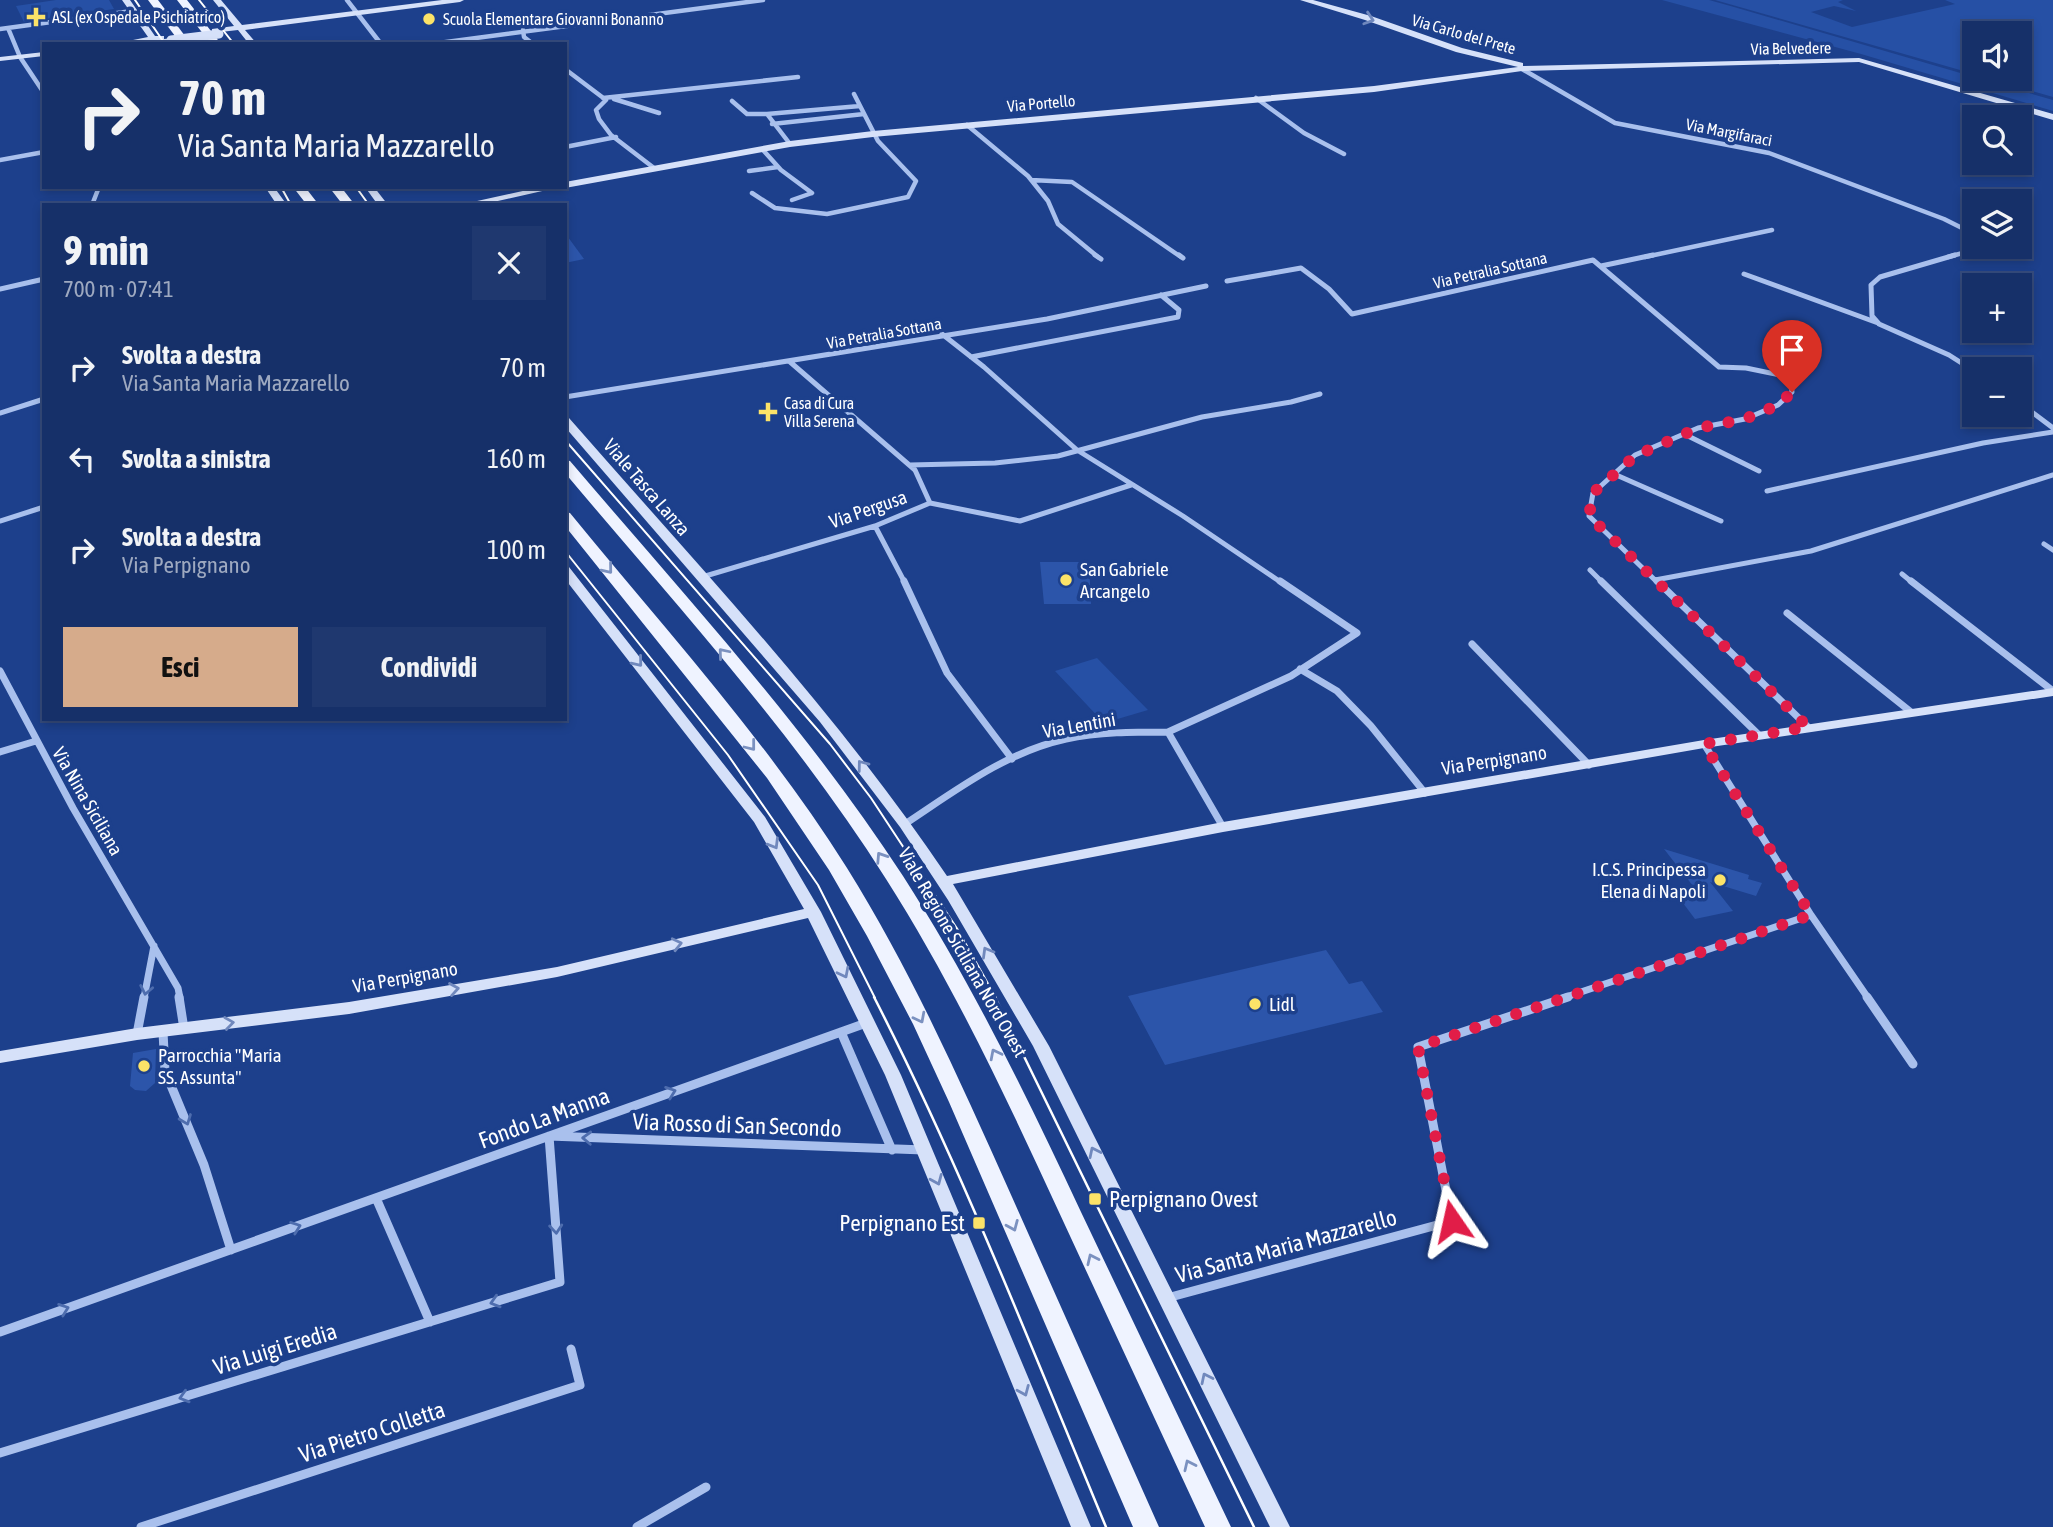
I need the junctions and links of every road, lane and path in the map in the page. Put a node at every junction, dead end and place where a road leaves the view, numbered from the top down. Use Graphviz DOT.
graph roads {
  1 [pos="126,0"];
  2 [pos="153,0"];
  3 [pos="182,0"];
  4 [pos="218,0"];
  5 [pos="347,0"];
  6 [pos="460,0"];
  7 [pos="763,0"];
  8 [pos="1304,0"];
  9 [pos="132,11"];
  10 [pos="358,13"];
  11 [pos="140,22"];
  12 [pos="8,28"];
  13 [pos="240,28"];
  14 [pos="0,29"];
  15 [pos="523,30"];
  16 [pos="217,36"];
  17 [pos="246,36"];
  18 [pos="154,41"];
  19 [pos="120,42"];
  20 [pos="184,42"];
  21 [pos="251,42"];
  22 [pos="380,42"];
  23 [pos="442,42"];
  24 [pos="530,42"];
  25 [pos="42,54"];
  26 [pos="20,57"];
  27 [pos="0,59"];
  28 [pos="1536,68"];
  29 [pos="1522,69"];
  30 [pos="567,71"];
  31 [pos="798,77"];
  32 [pos="42,90"];
  33 [pos="854,94"];
  34 [pos="1256,98"];
  35 [pos="604,99"];
  36 [pos="732,101"];
  37 [pos="860,106"];
  38 [pos="659,113"];
  39 [pos="767,114"];
  40 [pos="864,114"];
  41 [pos="2053,117"];
  42 [pos="772,124"];
  43 [pos="967,125"];
  44 [pos="873,134"];
  45 [pos="616,136"];
  46 [pos="790,144"];
  47 [pos="567,147"];
  48 [pos="42,152"];
  49 [pos="764,152"];
  50 [pos="1344,154"];
  51 [pos="0,160"];
  52 [pos="778,167"];
  53 [pos="654,168"];
  54 [pos="750,172"];
  55 [pos="1031,180"];
  56 [pos="567,185"];
  57 [pos="301,189"];
  58 [pos="337,189"];
  59 [pos="371,189"];
  60 [pos="546,189"];
  61 [pos="752,193"];
  62 [pos="792,200"];
  63 [pos="311,203"];
  64 [pos="347,203"];
  65 [pos="381,203"];
  66 [pos="474,203"];
  67 [pos="1962,228"];
  68 [pos="1772,230"];
  69 [pos="1962,254"];
  70 [pos="1183,258"];
  71 [pos="1101,259"];
  72 [pos="1601,266"];
  73 [pos="1744,274"];
  74 [pos="42,279"];
  75 [pos="1227,281"];
  76 [pos="1206,286"];
  77 [pos="0,289"];
  78 [pos="1161,295"];
  79 [pos="1879,324"];
  80 [pos="942,334"];
  81 [pos="971,357"];
  82 [pos="789,361"];
  83 [pos="1962,363"];
  84 [pos="1320,394"];
  85 [pos="567,397"];
  86 [pos="42,401"];
  87 [pos="0,413"];
  88 [pos="2032,413"];
  89 [pos="567,422"];
  90 [pos="2053,430"];
  91 [pos="1684,434"];
  92 [pos="1077,450"];
  93 [pos="910,465"];
  94 [pos="567,466"];
  95 [pos="1759,471"];
  96 [pos="1614,474"];
  97 [pos="2053,475"];
  98 [pos="1131,485"];
  99 [pos="1767,491"];
  100 [pos="930,503"];
  101 [pos="42,509"];
  102 [pos="567,518"];
  103 [pos="0,521"];
  104 [pos="1721,521"];
  105 [pos="875,526"];
  106 [pos="2044,544"];
  107 [pos="2053,550"];
  108 [pos="1590,570"];
  109 [pos="567,573"];
  110 [pos="1902,574"];
  111 [pos="702,577"];
  112 [pos="1655,580"];
  113 [pos="1787,613"];
  114 [pos="1472,644"];
  115 [pos="1300,669"];
  116 [pos="0,671"];
  117 [pos="2053,691"];
  118 [pos="1911,712"];
  119 [pos="1808,727"];
  120 [pos="1168,732"];
  121 [pos="1759,735"];
  122 [pos="36,741"];
  123 [pos="1704,744"];
  124 [pos="0,752"];
  125 [pos="1012,759"];
  126 [pos="1589,765"];
  127 [pos="1425,793"];
  128 [pos="905,824"];
  129 [pos="1223,827"];
  130 [pos="944,881"];
  131 [pos="813,912"];
  132 [pos="1811,915"];
  133 [pos="154,945"];
  134 [pos="869,1022"];
  135 [pos="184,1029"];
  136 [pos="163,1032"];
  137 [pos="841,1032"];
  138 [pos="137,1034"];
  139 [pos="0,1057"];
  140 [pos="1913,1064"];
  141 [pos="549,1136"];
  142 [pos="892,1150"];
  143 [pos="925,1150"];
  144 [pos="376,1198"];
  145 [pos="231,1250"];
  146 [pos="1166,1298"];
  147 [pos="430,1322"];
  148 [pos="0,1332"];
  149 [pos="571,1349"];
  150 [pos="0,1453"];
  151 [pos="706,1487"];
  152 [pos="141,1527"];
  153 [pos="637,1527"];
  154 [pos="1081,1527"];
  155 [pos="1146,1527"];
  156 [pos="1218,1527"];
  157 [pos="1280,1527"];
  1 -- 9 [label="street"];
  2 -- 20 [label="main road"];
  3 -- 16 [label="main road"];
  4 -- 13 [label="street"];
  5 -- 10 [label="street"];
  6 -- 10 [label="street"];
  7 -- 15 [label="street"];
  8 -- 28 [label="street, Via Carlo del Prete, one-way"];
  9 -- 11 [label="street"];
  9 -- 12 [label="street"];
  10 -- 13 [label="street"];
  10 -- 22 [label="street"];
  11 -- 18 [label="street"];
  11 -- 19 [label="street"];
  12 -- 14 [label="street"];
  12 -- 26 [label="street"];
  13 -- 16 [label="street"];
  13 -- 17 [label="street"];
  15 -- 23 [label="street"];
  15 -- 24 [label="street"];
  16 -- 17 [label="street"];
  16 -- 18 [label="street, bridge"];
  17 -- 21 [label="street"];
  25 -- 26 [label="street"];
  26 -- 27 [label="street"];
  26 -- 32 [label="street"];
  28 -- 29 [label="street, Via Belvedere"];
  28 -- 41 [label="street, Via Belvedere"];
  29 -- 34 [label="street, Via Portello"];
  29 -- 67 [label="street, Via Margifaraci"];
  30 -- 35 [label="street"];
  31 -- 35 [label="street"];
  33 -- 37 [label="street"];
  34 -- 43 [label="street, Via Portello"];
  34 -- 50 [label="street"];
  35 -- 38 [label="street"];
  35 -- 45 [label="street"];
  36 -- 39 [label="street"];
  37 -- 39 [label="street"];
  37 -- 40 [label="street"];
  39 -- 42 [label="street"];
  40 -- 42 [label="street"];
  40 -- 44 [label="street"];
  42 -- 46 [label="street"];
  43 -- 44 [label="street, Via Portello"];
  43 -- 55 [label="street"];
  44 -- 46 [label="street, Via Portello"];
  44 -- 61 [label="street"];
  45 -- 47 [label="street"];
  45 -- 53 [label="street"];
  46 -- 49 [label="street, Via Portello"];
  48 -- 51 [label="street"];
  49 -- 52 [label="street"];
  49 -- 53 [label="street, Via Portello"];
  52 -- 54 [label="street"];
  52 -- 62 [label="street"];
  53 -- 56 [label="street, Via Portello"];
  55 -- 70 [label="street"];
  55 -- 71 [label="street"];
  57 -- 63 [label="main road"];
  58 -- 64 [label="main road"];
  59 -- 65 [label="street"];
  60 -- 66 [label="street"];
  68 -- 72 [label="street, Via Petralia Sottana"];
  69 -- 79 [label="street"];
  72 -- 75 [label="street, Via Petralia Sottana"];
  72 -- 91 [label="street"];
  73 -- 79 [label="street"];
  74 -- 77 [label="street"];
  76 -- 78 [label="street, Via Petralia Sottana"];
  78 -- 80 [label="street, Via Petralia Sottana"];
  78 -- 81 [label="street"];
  79 -- 83 [label="street"];
  80 -- 81 [label="street"];
  80 -- 82 [label="street, Via Petralia Sottana"];
  81 -- 92 [label="street"];
  82 -- 85 [label="street, Via Petralia Sottana"];
  82 -- 93 [label="street, Via Pergusa"];
  84 -- 92 [label="street"];
  86 -- 87 [label="street"];
  88 -- 90 [label="street"];
  89 -- 111 [label="street, Viale Tasca Lanza"];
  90 -- 99 [label="street"];
  91 -- 95 [label="street"];
  91 -- 96 [label="street"];
  92 -- 93 [label="street"];
  92 -- 98 [label="street"];
  93 -- 100 [label="street, Via Pergusa"];
  156 -- 94 [label="main road, Viale Regione Siciliana Nord Ovest, one-way"];
  96 -- 104 [label="street"];
  96 -- 112 [label="street"];
  97 -- 112 [label="street"];
  98 -- 100 [label="street"];
  98 -- 115 [label="street"];
  100 -- 105 [label="street, Via Pergusa"];
  101 -- 103 [label="street"];
  102 -- 155 [label="main road, one-way"];
  105 -- 111 [label="street, Via Pergusa"];
  105 -- 125 [label="street"];
  106 -- 107 [label="street"];
  108 -- 121 [label="street"];
  109 -- 131 [label="street, one-way"];
  110 -- 117 [label="street"];
  128 -- 111 [label="street, Viale Regione Siciliana Nord Ovest, one-way"];
  112 -- 119 [label="street"];
  113 -- 118 [label="street"];
  114 -- 126 [label="street"];
  115 -- 120 [label="street"];
  115 -- 127 [label="street"];
  116 -- 122 [label="street, Via Nina Siciliana"];
  117 -- 118 [label="street, Via Perpignano"];
  118 -- 119 [label="street, Via Perpignano"];
  119 -- 121 [label="street, Via Perpignano"];
  120 -- 125 [label="street, Via Lentini"];
  120 -- 129 [label="street"];
  121 -- 123 [label="street, Via Perpignano"];
  122 -- 124 [label="street"];
  122 -- 133 [label="street, Via Nina Siciliana"];
  123 -- 126 [label="street, Via Perpignano"];
  123 -- 132 [label="street"];
  125 -- 128 [label="street, Via Lentini"];
  126 -- 127 [label="street, Via Perpignano"];
  127 -- 129 [label="street, Via Perpignano"];
  128 -- 130 [label="street, Viale Regione Siciliana Nord Ovest"];
  129 -- 130 [label="street, Via Perpignano"];
  146 -- 130 [label="street, Viale Regione Siciliana Nord Ovest, one-way"];
  131 -- 134 [label="street, one-way"];
  135 -- 131 [label="street, Via Perpignano, one-way"];
  132 -- 140 [label="street"];
  132 -- 146 [label="street, Via Santa Maria Mazzarello"];
  133 -- 135 [label="street, Via Nina Siciliana"];
  133 -- 138 [label="street, one-way"];
  134 -- 137 [label="street, Fondo La Manna"];
  134 -- 143 [label="street"];
  135 -- 136 [label="street, Via Perpignano"];
  136 -- 138 [label="street, Via Perpignano"];
  136 -- 145 [label="street, one-way"];
  141 -- 137 [label="street, Fondo La Manna, one-way"];
  137 -- 142 [label="street"];
  138 -- 139 [label="street, Via Perpignano"];
  142 -- 141 [label="street, Via Rosso di San Secondo, one-way"];
  141 -- 144 [label="street, Fondo La Manna"];
  141 -- 147 [label="street, Via Luigi Eredia, one-way"];
  142 -- 143 [label="street, Via Rosso di San Secondo"];
  143 -- 154 [label="street, one-way"];
  145 -- 144 [label="street, Fondo La Manna, one-way"];
  144 -- 147 [label="street"];
  148 -- 145 [label="street, Fondo La Manna, one-way"];
  157 -- 146 [label="street, Viale Regione Siciliana Nord Ovest, one-way"];
  147 -- 150 [label="street, Via Luigi Eredia, one-way"];
  149 -- 152 [label="street, Via Pietro Colletta"];
  151 -- 153 [label="street"];
}
